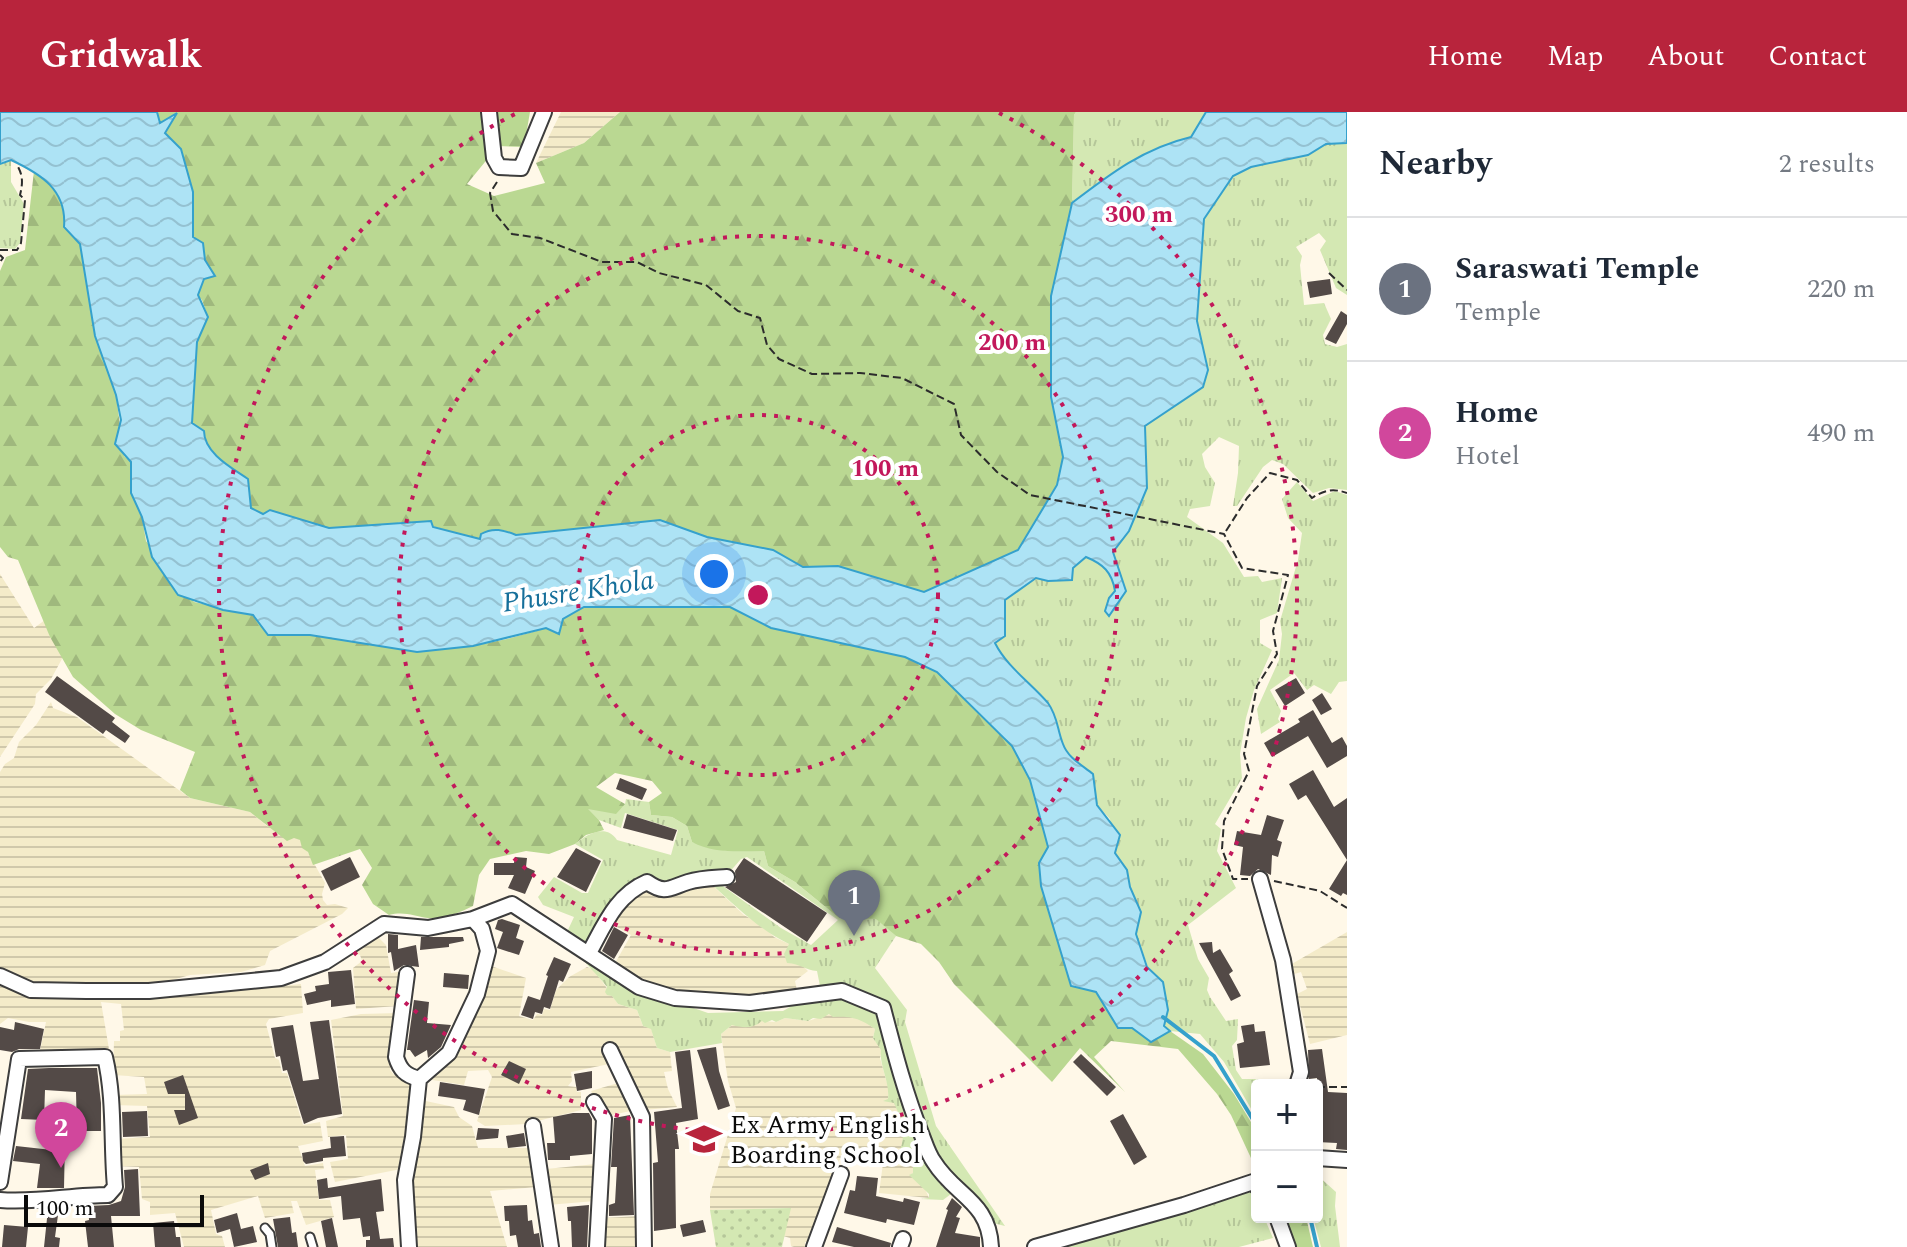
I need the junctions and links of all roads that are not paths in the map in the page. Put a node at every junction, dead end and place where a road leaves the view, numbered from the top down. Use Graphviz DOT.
graph roads {
  1 [pos="489,112"];
  2 [pos="544,112"];
  3 [pos="727,877"];
  4 [pos="1260,879"];
  5 [pos="473,919"];
  6 [pos="589,953"];
  7 [pos="407,974"];
  8 [pos="0,976"];
  9 [pos="610,1050"];
  10 [pos="419,1079"];
  11 [pos="1299,1079"];
  12 [pos="594,1102"];
  13 [pos="533,1126"];
  14 [pos="1323,1158"];
  15 [pos="1347,1160"];
  16 [pos="841,1174"];
  17 [pos="0,1182"];
  18 [pos="1251,1183"];
  19 [pos="0,1200"];
  20 [pos="1279,1223"];
  21 [pos="265,1228"];
  22 [pos="310,1237"];
  23 [pos="272,1247"];
  24 [pos="313,1247"];
  25 [pos="409,1247"];
  26 [pos="551,1247"];
  27 [pos="597,1247"];
  28 [pos="644,1247"];
  29 [pos="814,1247"];
  30 [pos="991,1247"];
  31 [pos="1035,1247"];
  32 [pos="1288,1247"];
  1 -- 2 [label="street"];
  3 -- 6 [label="street"];
  4 -- 11 [label="street"];
  5 -- 6 [label="street"];
  5 -- 8 [label="street"];
  5 -- 10 [label="street"];
  6 -- 30 [label="street"];
  7 -- 10 [label="street"];
  9 -- 28 [label="street"];
  10 -- 25 [label="street"];
  12 -- 27 [label="street"];
  13 -- 26 [label="street"];
  14 -- 15 [label="street"];
  16 -- 29 [label="street"];
  17 -- 19 [label="street"];
  18 -- 31 [label="street"];
  20 -- 32 [label="street"];
  21 -- 23 [label="lane"];
  22 -- 24 [label="lane"];
}
